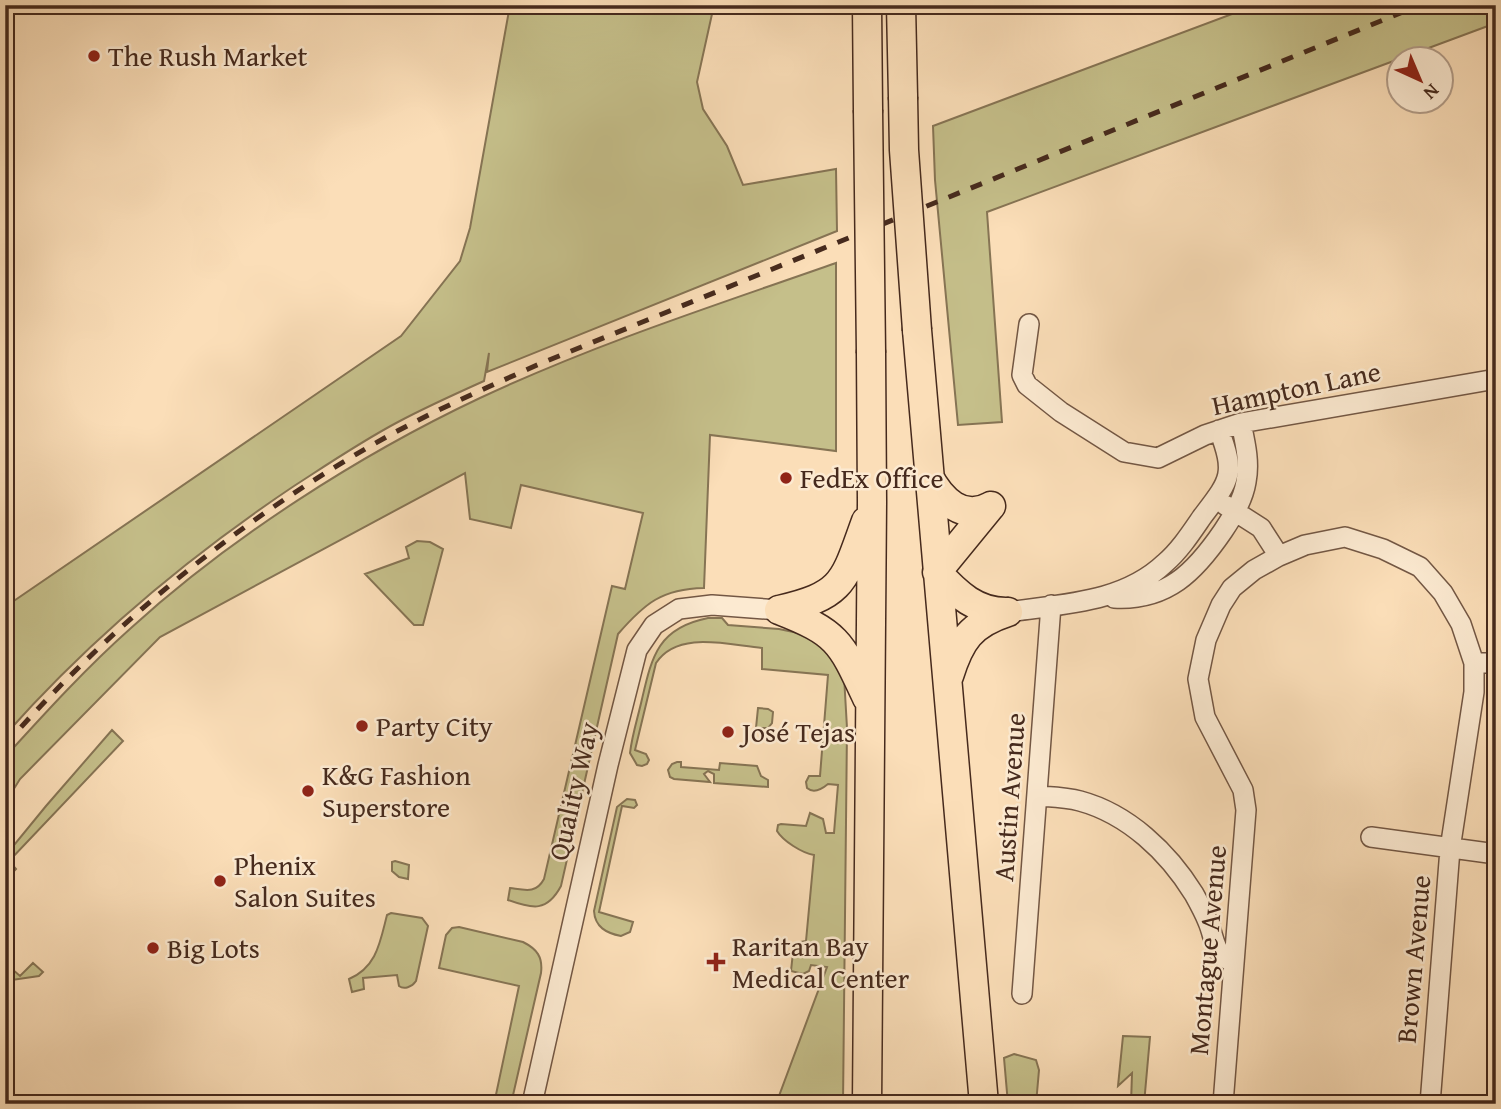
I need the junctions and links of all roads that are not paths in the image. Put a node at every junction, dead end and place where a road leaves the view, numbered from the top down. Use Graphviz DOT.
graph roads {
  1 [pos="867,5"];
  2 [pos="901,5"];
  3 [pos="1029,324"];
  4 [pos="1496,379"];
  5 [pos="1241,423"];
  6 [pos="1219,430"];
  7 [pos="928,474"];
  8 [pos="1216,499"];
  9 [pos="872,502"];
  10 [pos="1235,511"];
  11 [pos="1176,552"];
  12 [pos="1279,556"];
  13 [pos="1194,569"];
  14 [pos="937,572"];
  15 [pos="1102,598"];
  16 [pos="1051,605"];
  17 [pos="779,610"];
  18 [pos="1008,612"];
  19 [pos="1474,663"];
  20 [pos="1496,663"];
  21 [pos="947,686"];
  22 [pos="871,706"];
  23 [pos="1037,796"];
  24 [pos="1246,801"];
  25 [pos="1371,837"];
  26 [pos="1450,849"];
  27 [pos="1496,854"];
  28 [pos="1233,961"];
  29 [pos="1022,994"];
  30 [pos="531,1104"];
  31 [pos="867,1104"];
  32 [pos="985,1104"];
  33 [pos="1223,1104"];
  34 [pos="1430,1104"];
  1 -- 9 [label="highway, bridge"];
  2 -- 7 [label="highway, bridge"];
  3 -- 6 [label="street, Hampton Lane"];
  4 -- 5 [label="street, Hampton Lane"];
  5 -- 6 [label="street, Hampton Lane"];
  5 -- 10 [label="street"];
  6 -- 8 [label="street"];
  7 -- 14 [label="highway"];
  7 -- 14 [label="highway"];
  8 -- 10 [label="street"];
  8 -- 11 [label="street"];
  9 -- 17 [label="highway"];
  9 -- 22 [label="highway"];
  10 -- 12 [label="street"];
  10 -- 13 [label="street"];
  11 -- 13 [label="street"];
  11 -- 15 [label="street"];
  12 -- 19 [label="street, Brown Avenue"];
  12 -- 24 [label="street, Brown Avenue"];
  13 -- 15 [label="street"];
  14 -- 18 [label="highway"];
  14 -- 21 [label="highway"];
  15 -- 16 [label="street"];
  16 -- 18 [label="street"];
  16 -- 23 [label="street, Austin Avenue"];
  17 -- 22 [label="highway"];
  17 -- 30 [label="street, Quality Way"];
  18 -- 21 [label="highway"];
  19 -- 20 [label="street"];
  19 -- 26 [label="street, Brown Avenue"];
  21 -- 32 [label="highway"];
  22 -- 31 [label="highway"];
  23 -- 28 [label="street"];
  23 -- 29 [label="street, Austin Avenue"];
  24 -- 28 [label="street, Montague Avenue"];
  25 -- 26 [label="street"];
  26 -- 27 [label="street"];
  26 -- 34 [label="street, Brown Avenue"];
  28 -- 33 [label="street, Montague Avenue"];
}
